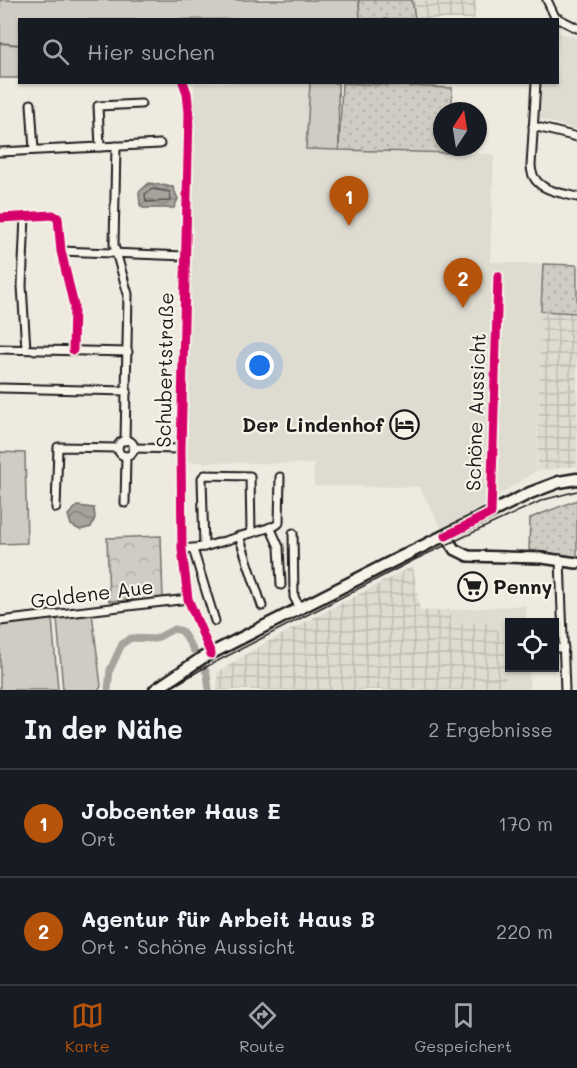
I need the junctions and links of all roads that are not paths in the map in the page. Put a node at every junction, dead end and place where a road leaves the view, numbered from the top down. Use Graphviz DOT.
graph roads {
  1 [pos="547,0"];
  2 [pos="554,18"];
  3 [pos="559,20"];
  4 [pos="577,28"];
  5 [pos="183,84"];
  6 [pos="536,84"];
  7 [pos="31,104"];
  8 [pos="141,104"];
  9 [pos="533,126"];
  10 [pos="577,136"];
  11 [pos="160,144"];
  12 [pos="116,146"];
  13 [pos="100,147"];
  14 [pos="34,150"];
  15 [pos="0,152"];
  16 [pos="577,198"];
  17 [pos="25,216"];
  18 [pos="0,218"];
  19 [pos="61,251"];
  20 [pos="115,253"];
  21 [pos="185,256"];
  22 [pos="498,276"];
  23 [pos="0,349"];
  24 [pos="26,349"];
  25 [pos="74,350"];
  26 [pos="128,352"];
  27 [pos="0,388"];
  28 [pos="127,391"];
  29 [pos="125,441"];
  30 [pos="118,448"];
  31 [pos="134,448"];
  32 [pos="181,449"];
  33 [pos="126,456"];
  34 [pos="280,477"];
  35 [pos="577,479"];
  36 [pos="125,503"];
  37 [pos="56,508"];
  38 [pos="491,513"];
  39 [pos="270,527"];
  40 [pos="251,533"];
  41 [pos="293,533"];
  42 [pos="239,536"];
  43 [pos="446,536"];
  44 [pos="204,547"];
  45 [pos="182,549"];
  46 [pos="193,549"];
  47 [pos="560,559"];
  48 [pos="577,563"];
  49 [pos="281,585"];
  50 [pos="188,598"];
  51 [pos="262,606"];
  52 [pos="300,608"];
  53 [pos="0,621"];
  54 [pos="215,621"];
  55 [pos="559,648"];
  56 [pos="564,648"];
  57 [pos="211,654"];
  58 [pos="155,690"];
  59 [pos="566,690"];
  1 -- 2 [label="street"];
  3 -- 4 [label="street"];
  5 -- 21 [label="street, Schubertstraße"];
  6 -- 9 [label="street"];
  7 -- 14 [label="street"];
  8 -- 13 [label="street"];
  9 -- 10 [label="street"];
  9 -- 16 [label="street"];
  11 -- 12 [label="street"];
  12 -- 13 [label="street"];
  12 -- 20 [label="street"];
  13 -- 14 [label="street"];
  14 -- 15 [label="street"];
  17 -- 18 [label="street"];
  17 -- 19 [label="street"];
  17 -- 24 [label="street"];
  19 -- 20 [label="street"];
  19 -- 25 [label="street"];
  20 -- 21 [label="street"];
  20 -- 26 [label="street"];
  21 -- 32 [label="street, Schubertstraße"];
  22 -- 38 [label="street, Schöne Aussicht"];
  23 -- 24 [label="street"];
  24 -- 25 [label="street"];
  25 -- 26 [label="street"];
  26 -- 28 [label="street"];
  27 -- 28 [label="street"];
  28 -- 29 [label="street"];
  29 -- 30 [label="street"];
  29 -- 31 [label="street"];
  30 -- 33 [label="street"];
  30 -- 37 [label="street"];
  31 -- 32 [label="street"];
  31 -- 33 [label="street"];
  32 -- 45 [label="street, Schubertstraße"];
  33 -- 36 [label="street"];
  34 -- 39 [label="street"];
  35 -- 38 [label="main road"];
  38 -- 43 [label="main road"];
  39 -- 40 [label="street"];
  39 -- 49 [label="street"];
  40 -- 42 [label="street"];
  40 -- 44 [label="street"];
  41 -- 52 [label="street"];
  42 -- 44 [label="street"];
  42 -- 51 [label="street"];
  43 -- 47 [label="street"];
  43 -- 52 [label="main road"];
  44 -- 46 [label="street"];
  45 -- 46 [label="street"];
  45 -- 50 [label="street, Schubertstraße"];
  46 -- 54 [label="street"];
  47 -- 48 [label="street"];
  47 -- 56 [label="street"];
  50 -- 53 [label="street, Goldene Aue"];
  50 -- 57 [label="street, Schubertstraße"];
  52 -- 57 [label="main road"];
  55 -- 56 [label="street"];
  56 -- 59 [label="street"];
  57 -- 58 [label="main road"];
}
